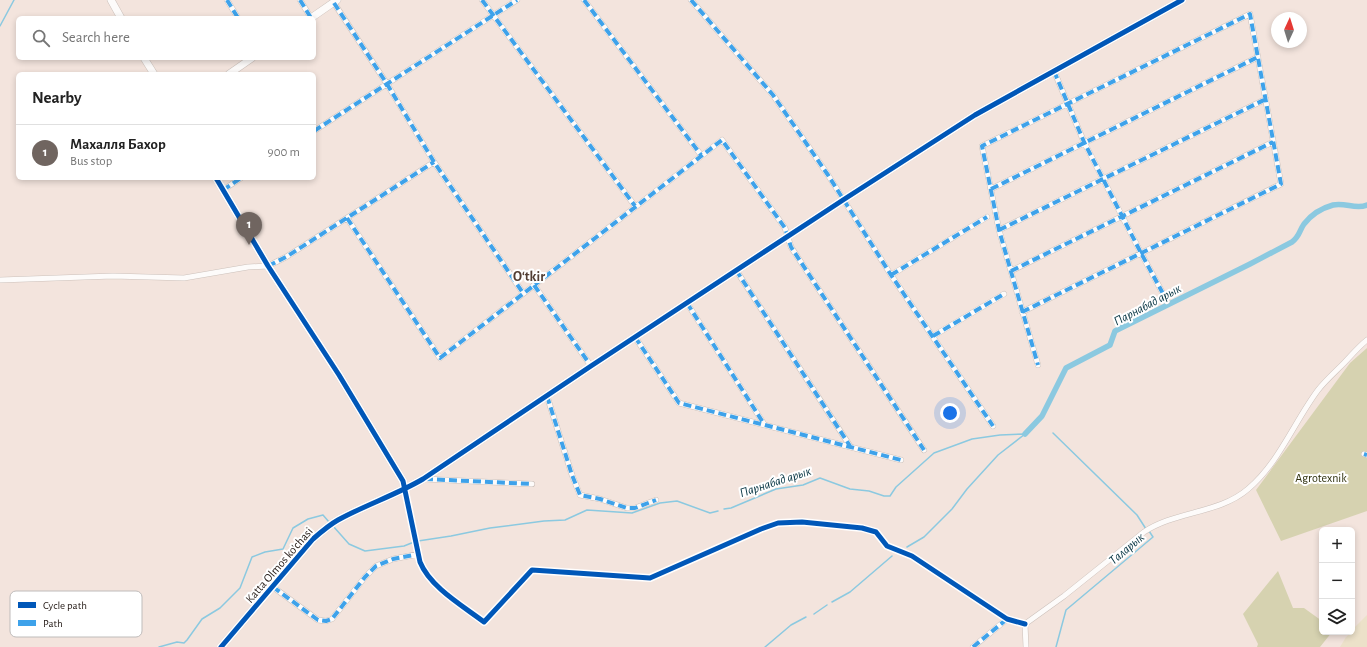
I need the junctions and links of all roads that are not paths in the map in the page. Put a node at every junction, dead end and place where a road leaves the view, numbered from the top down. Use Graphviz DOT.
graph roads {
  1 [pos="111,0"];
  2 [pos="227,0"];
  3 [pos="300,0"];
  4 [pos="482,0"];
  5 [pos="517,0"];
  6 [pos="584,0"];
  7 [pos="691,0"];
  8 [pos="1182,0"];
  9 [pos="335,1"];
  10 [pos="493,15"];
  11 [pos="120,16"];
  12 [pos="237,16"];
  13 [pos="310,16"];
  14 [pos="314,16"];
  15 [pos="1258,56"];
  16 [pos="145,60"];
  17 [pos="249,60"];
  18 [pos="1054,71"];
  19 [pos="153,72"];
  20 [pos="231,72"];
  21 [pos="387,84"];
  22 [pos="1266,99"];
  23 [pos="1068,104"];
  24 [pos="316,130"];
  25 [pos="1084,142"];
  26 [pos="1273,142"];
  27 [pos="701,155"];
  28 [pos="434,162"];
  29 [pos="1103,179"];
  30 [pos="217,180"];
  31 [pos="238,180"];
  32 [pos="991,189"];
  33 [pos="223,190"];
  34 [pos="843,200"];
  35 [pos="634,206"];
  36 [pos="1122,216"];
  37 [pos="987,217"];
  38 [pos="347,218"];
  39 [pos="999,230"];
  40 [pos="787,237"];
  41 [pos="1141,253"];
  42 [pos="268,266"];
  43 [pos="736,270"];
  44 [pos="1011,271"];
  45 [pos="891,275"];
  46 [pos="0,280"];
  47 [pos="534,285"];
  48 [pos="523,293"];
  49 [pos="1004,294"];
  50 [pos="1167,301"];
  51 [pos="688,303"];
  52 [pos="1022,312"];
  53 [pos="933,336"];
  54 [pos="635,338"];
  55 [pos="1367,340"];
  56 [pos="1038,365"];
  57 [pos="591,366"];
  58 [pos="547,396"];
  59 [pos="764,424"];
  60 [pos="993,426"];
  61 [pos="850,446"];
  62 [pos="924,450"];
  63 [pos="901,460"];
  64 [pos="423,479"];
  65 [pos="532,484"];
  66 [pos="405,489"];
  67 [pos="656,500"];
  68 [pos="419,554"];
  69 [pos="273,587"];
  70 [pos="1007,619"];
  71 [pos="1025,624"];
  72 [pos="221,647"];
  73 [pos="973,647"];
  74 [pos="1026,647"];
  1 -- 11 [label="street"];
  2 -- 12 [label="street"];
  3 -- 13 [label="street"];
  4 -- 10 [label="street"];
  5 -- 10 [label="street"];
  6 -- 27 [label="street"];
  7 -- 34 [label="street"];
  8 -- 18 [label="street, Katta Olmos ko'chasi"];
  9 -- 14 [label="street"];
  9 -- 21 [label="street"];
  10 -- 21 [label="street"];
  10 -- 35 [label="street"];
  15 -- 22 [label="street"];
  15 -- 23 [label="street"];
  15 -- 25 [label="street"];
  16 -- 19 [label="street"];
  17 -- 20 [label="street"];
  18 -- 23 [label="street"];
  18 -- 34 [label="street, Katta Olmos ko'chasi"];
  21 -- 24 [label="street"];
  21 -- 28 [label="street"];
  22 -- 26 [label="street"];
  22 -- 29 [label="street"];
  23 -- 25 [label="street"];
  23 -- 32 [label="street"];
  25 -- 29 [label="street"];
  25 -- 32 [label="street"];
  26 -- 36 [label="street"];
  26 -- 41 [label="street"];
  27 -- 35 [label="street"];
  27 -- 40 [label="street"];
  28 -- 38 [label="street"];
  28 -- 48 [label="street"];
  29 -- 36 [label="street"];
  29 -- 39 [label="street"];
  30 -- 33 [label="street"];
  31 -- 33 [label="street"];
  32 -- 39 [label="street"];
  33 -- 42 [label="street"];
  34 -- 40 [label="street, Katta Olmos ko'chasi"];
  34 -- 45 [label="street"];
  35 -- 47 [label="street"];
  36 -- 41 [label="street"];
  36 -- 44 [label="street"];
  37 -- 45 [label="street"];
  38 -- 42 [label="street"];
  38 -- 48 [label="street"];
  39 -- 44 [label="street"];
  40 -- 43 [label="street, Katta Olmos ko'chasi"];
  40 -- 62 [label="street"];
  41 -- 50 [label="street"];
  41 -- 52 [label="street"];
  42 -- 46 [label="street"];
  42 -- 66 [label="street"];
  43 -- 51 [label="street, Katta Olmos ko'chasi"];
  43 -- 61 [label="street"];
  44 -- 52 [label="street"];
  45 -- 53 [label="street"];
  47 -- 48 [label="street"];
  47 -- 57 [label="street"];
  49 -- 53 [label="street"];
  51 -- 54 [label="street, Katta Olmos ko'chasi"];
  51 -- 59 [label="street"];
  52 -- 56 [label="street"];
  53 -- 60 [label="street"];
  54 -- 57 [label="street, Katta Olmos ko'chasi"];
  54 -- 59 [label="street"];
  55 -- 71 [label="street"];
  57 -- 58 [label="street, Katta Olmos ko'chasi"];
  58 -- 64 [label="street, Katta Olmos ko'chasi"];
  58 -- 67 [label="street"];
  59 -- 61 [label="street"];
  61 -- 63 [label="street"];
  64 -- 65 [label="street"];
  64 -- 66 [label="street, Katta Olmos ko'chasi"];
  66 -- 68 [label="street"];
  66 -- 69 [label="street, Katta Olmos ko'chasi"];
  68 -- 69 [label="street"];
  68 -- 70 [label="street"];
  69 -- 72 [label="street, Katta Olmos ko'chasi"];
  70 -- 71 [label="street"];
  70 -- 73 [label="street"];
  71 -- 74 [label="street"];
}
